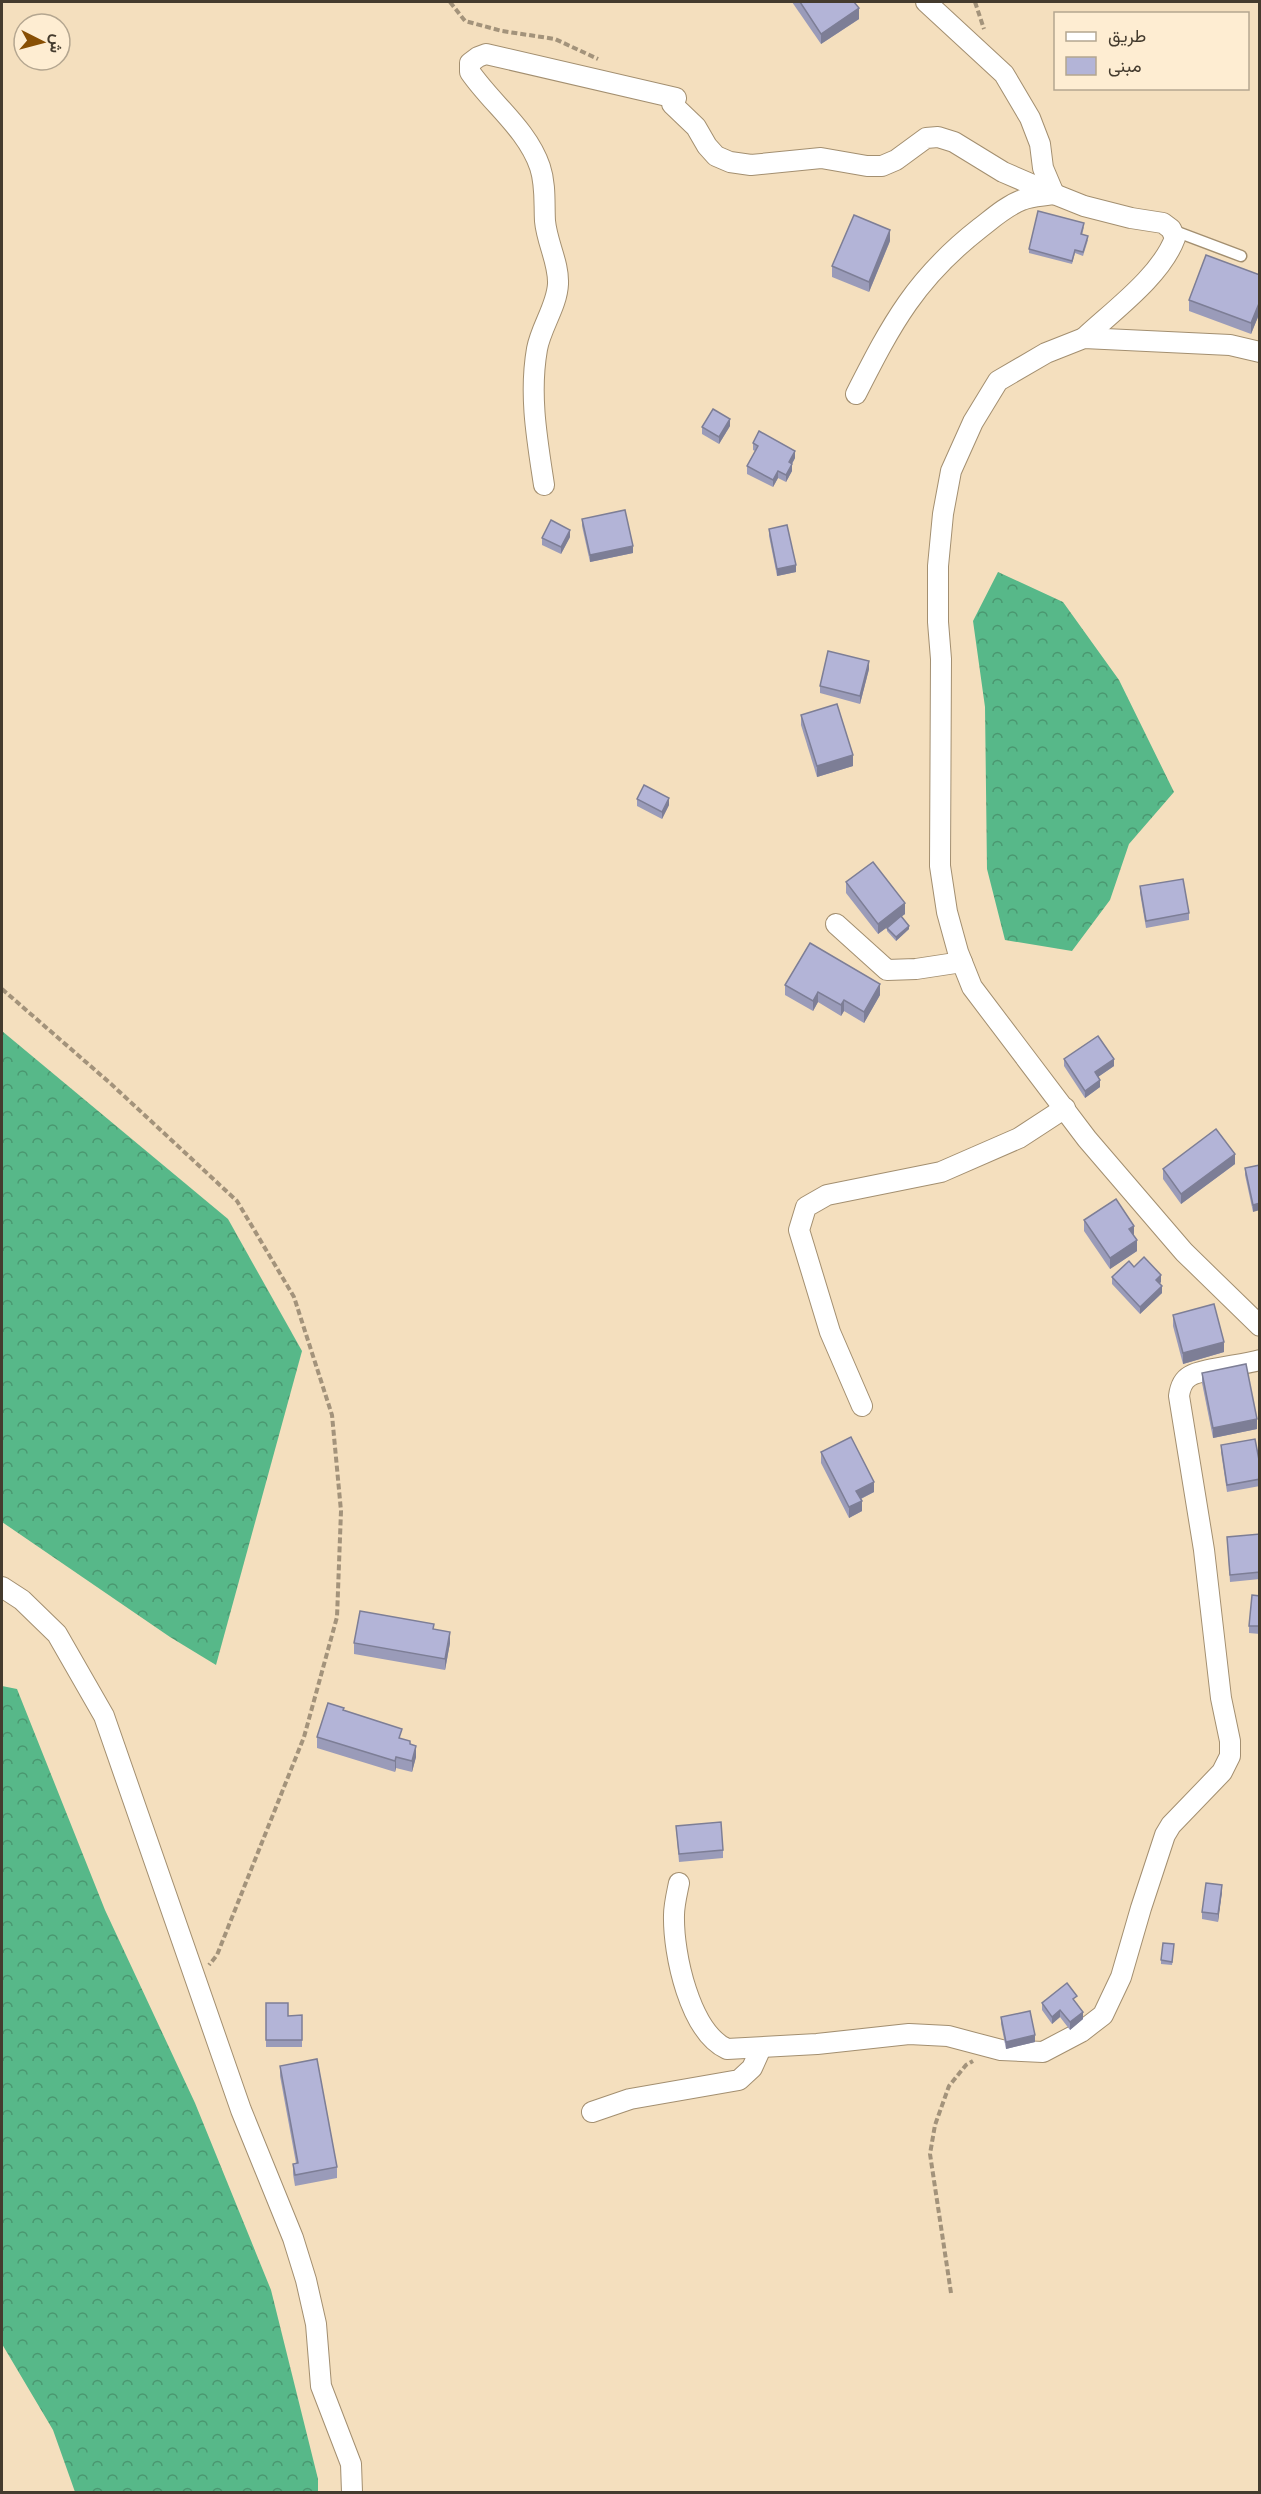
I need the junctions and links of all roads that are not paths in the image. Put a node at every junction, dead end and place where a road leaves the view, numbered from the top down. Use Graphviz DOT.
graph roads {
  1 [pos="926,2"];
  2 [pos="1054,195"];
  3 [pos="1171,230"];
  4 [pos="1241,256"];
  5 [pos="1084,338"];
  6 [pos="1260,352"];
  7 [pos="856,394"];
  8 [pos="544,485"];
  9 [pos="836,924"];
  10 [pos="962,962"];
  11 [pos="1065,1108"];
  12 [pos="1258,1320"];
  13 [pos="1260,1360"];
  14 [pos="862,1406"];
  15 [pos="2,1587"];
  16 [pos="679,1883"];
  17 [pos="761,2048"];
  18 [pos="592,2112"];
  19 [pos="352,2493"];
  1 -- 2 [label="street"];
  2 -- 3 [label="street"];
  2 -- 7 [label="street"];
  2 -- 8 [label="street"];
  3 -- 4 [label="lane"];
  3 -- 5 [label="street"];
  5 -- 6 [label="street"];
  5 -- 10 [label="street"];
  9 -- 10 [label="street"];
  10 -- 11 [label="street"];
  11 -- 12 [label="street"];
  11 -- 14 [label="street"];
  13 -- 17 [label="street"];
  15 -- 19 [label="street"];
  16 -- 17 [label="street"];
  17 -- 18 [label="street"];
}
